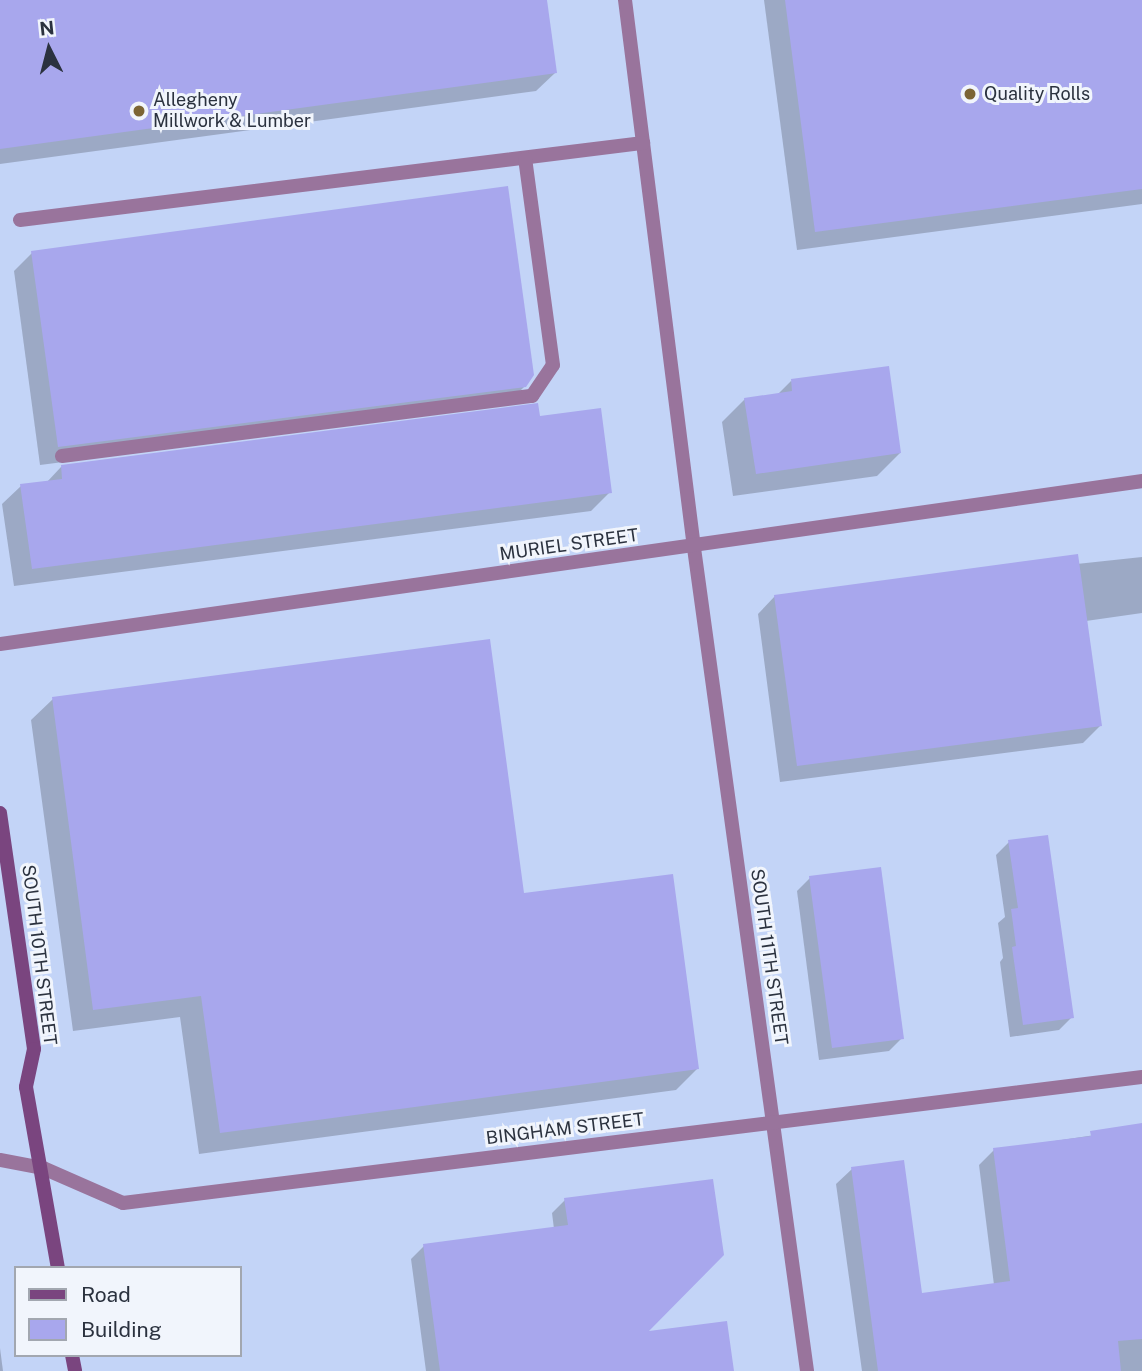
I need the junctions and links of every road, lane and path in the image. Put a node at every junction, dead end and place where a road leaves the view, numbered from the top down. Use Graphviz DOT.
graph roads {
  1 [pos="625,0"];
  2 [pos="643,143"];
  3 [pos="525,159"];
  4 [pos="20,220"];
  5 [pos="62,456"];
  6 [pos="1142,481"];
  7 [pos="694,548"];
  8 [pos="0,644"];
  9 [pos="0,813"];
  10 [pos="1142,1077"];
  11 [pos="773,1121"];
  12 [pos="0,1160"];
  13 [pos="43,1168"];
  14 [pos="58,1266"];
  15 [pos="807,1371"];
  1 -- 2 [label="street, SOUTH 11TH STREET"];
  2 -- 3 [label="street"];
  2 -- 7 [label="street, SOUTH 11TH STREET"];
  3 -- 4 [label="street"];
  3 -- 5 [label="street"];
  6 -- 7 [label="street, MURIEL STREET"];
  7 -- 8 [label="street, MURIEL STREET"];
  7 -- 11 [label="street, SOUTH 11TH STREET"];
  9 -- 13 [label="main road, SOUTH 10TH STREET"];
  10 -- 11 [label="street, BINGHAM STREET"];
  11 -- 13 [label="street, BINGHAM STREET"];
  11 -- 15 [label="street, SOUTH 11TH STREET"];
  12 -- 13 [label="street, BINGHAM STREET"];
  13 -- 14 [label="main road, SOUTH 10TH STREET"];
}
